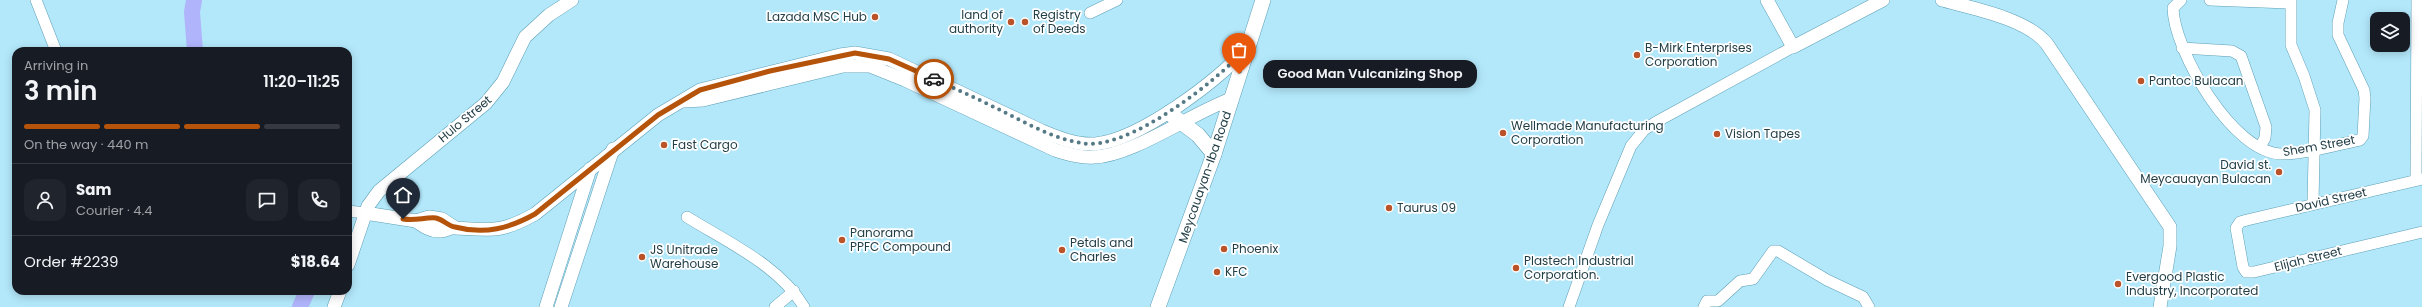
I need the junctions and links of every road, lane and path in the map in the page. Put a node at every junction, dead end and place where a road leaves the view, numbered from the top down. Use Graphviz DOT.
graph roads {
  1 [pos="36,0"];
  2 [pos="572,0"];
  3 [pos="1117,0"];
  4 [pos="1263,0"];
  5 [pos="1767,0"];
  6 [pos="1883,0"];
  7 [pos="1942,0"];
  8 [pos="2210,0"];
  9 [pos="2343,0"];
  10 [pos="2418,0"];
  11 [pos="2179,1"];
  12 [pos="2290,2"];
  13 [pos="1090,13"];
  14 [pos="54,47"];
  15 [pos="1793,47"];
  16 [pos="1247,48"];
  17 [pos="2182,48"];
  18 [pos="1230,99"];
  19 [pos="1174,118"];
  20 [pos="2260,147"];
  21 [pos="613,149"];
  22 [pos="2314,150"];
  23 [pos="1214,154"];
  24 [pos="590,169"];
  25 [pos="2419,179"];
  26 [pos="564,190"];
  27 [pos="2313,203"];
  28 [pos="579,205"];
  29 [pos="352,212"];
  30 [pos="365,214"];
  31 [pos="687,217"];
  32 [pos="574,222"];
  33 [pos="2240,222"];
  34 [pos="588,226"];
  35 [pos="2422,232"];
  36 [pos="352,252"];
  37 [pos="794,291"];
  38 [pos="338,295"];
  39 [pos="334,307"];
  40 [pos="546,307"];
  41 [pos="561,307"];
  42 [pos="775,307"];
  43 [pos="804,307"];
  44 [pos="1158,307"];
  45 [pos="1569,307"];
  46 [pos="1704,307"];
  47 [pos="1869,307"];
  48 [pos="2160,307"];
  1 -- 14 [label="street"];
  2 -- 30 [label="street, Hulo Street"];
  3 -- 13 [label="street"];
  4 -- 16 [label="main road, Meycauayan-Iba Road"];
  5 -- 15 [label="street"];
  6 -- 15 [label="street"];
  7 -- 48 [label="street"];
  8 -- 12 [label="street"];
  9 -- 22 [label="street, Shem Street"];
  10 -- 25 [label="street"];
  11 -- 17 [label="street, Shem Street"];
  12 -- 22 [label="street"];
  15 -- 45 [label="street"];
  16 -- 18 [label="main road, Meycauayan-Iba Road"];
  16 -- 19 [label="street"];
  17 -- 20 [label="street, Shem Street"];
  17 -- 20 [label="street"];
  18 -- 19 [label="street"];
  18 -- 23 [label="main road, Meycauayan-Iba Road"];
  19 -- 21 [label="street"];
  19 -- 23 [label="main road"];
  20 -- 22 [label="street, Shem Street"];
  21 -- 24 [label="street"];
  21 -- 34 [label="street"];
  22 -- 27 [label="street"];
  23 -- 44 [label="main road, Meycauayan-Iba Road"];
  24 -- 26 [label="street"];
  24 -- 28 [label="street"];
  25 -- 27 [label="street, David Street"];
  26 -- 28 [label="street"];
  26 -- 30 [label="street"];
  27 -- 33 [label="street, David Street"];
  28 -- 32 [label="street"];
  29 -- 30 [label="street"];
  30 -- 36 [label="street, Hulo Street"];
  31 -- 37 [label="street"];
  32 -- 34 [label="street"];
  32 -- 40 [label="street"];
  33 -- 35 [label="street, Elijah Street"];
  34 -- 41 [label="street"];
  37 -- 42 [label="street"];
  37 -- 43 [label="street"];
  38 -- 39 [label="street"];
  46 -- 47 [label="street"];
}
